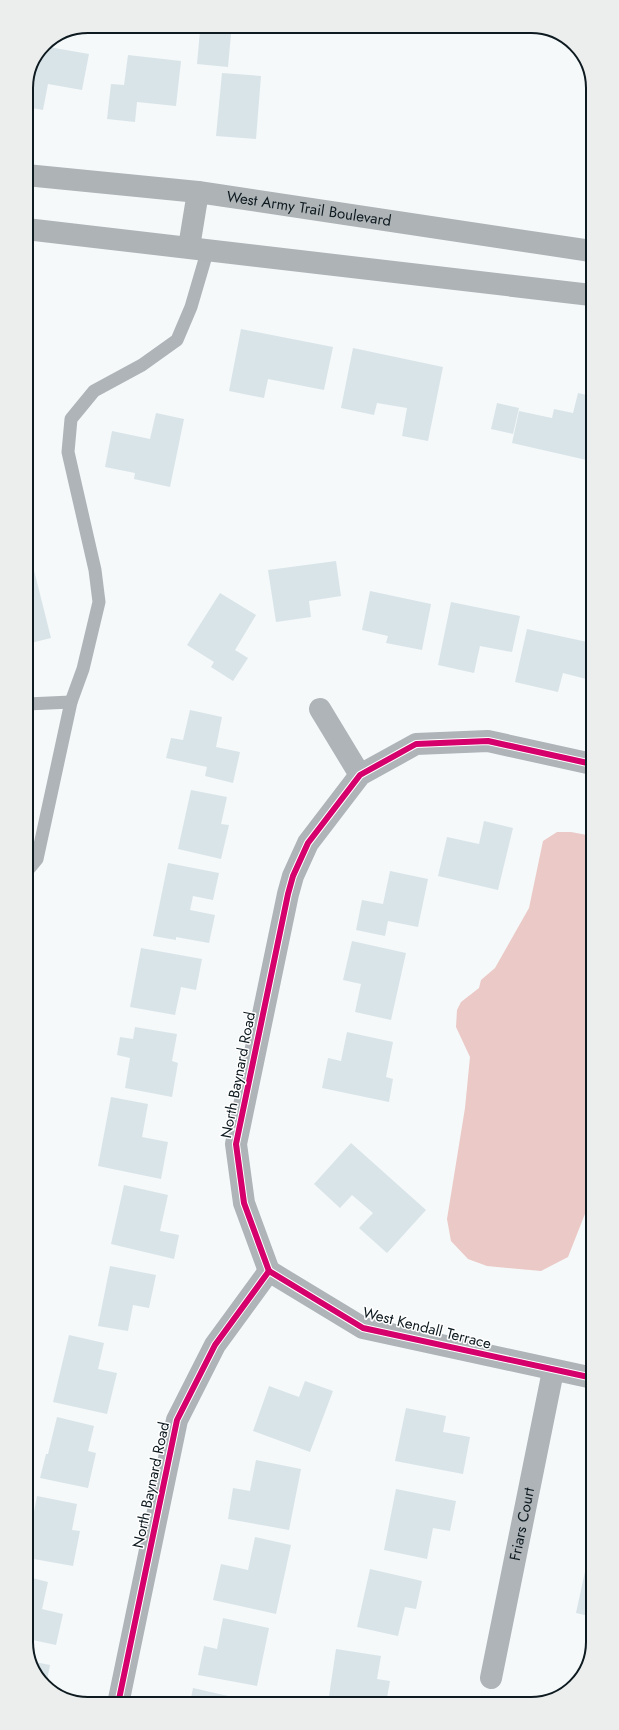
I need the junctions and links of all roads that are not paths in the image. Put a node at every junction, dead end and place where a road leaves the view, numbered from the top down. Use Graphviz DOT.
graph roads {
  1 [pos="33,176"];
  2 [pos="198,192"];
  3 [pos="33,230"];
  4 [pos="199,248"];
  5 [pos="586,250"];
  6 [pos="586,294"];
  7 [pos="71,702"];
  8 [pos="33,704"];
  9 [pos="320,710"];
  10 [pos="586,763"];
  11 [pos="360,775"];
  12 [pos="33,864"];
  13 [pos="269,1271"];
  14 [pos="553,1371"];
  15 [pos="586,1377"];
  16 [pos="491,1678"];
  17 [pos="119,1697"];
  1 -- 2 [label="main road, West Army Trail Boulevard"];
  2 -- 4 [label="main road"];
  2 -- 5 [label="main road, West Army Trail Boulevard"];
  3 -- 4 [label="main road"];
  4 -- 6 [label="main road"];
  4 -- 7 [label="lane"];
  7 -- 8 [label="lane"];
  7 -- 12 [label="lane"];
  9 -- 11 [label="street"];
  10 -- 11 [label="street"];
  11 -- 13 [label="street, North Baynard Road"];
  13 -- 14 [label="street, West Kendall Terrace"];
  13 -- 17 [label="street, North Baynard Road"];
  14 -- 15 [label="street, West Kendall Terrace"];
  14 -- 16 [label="street, Friars Court"];
}
